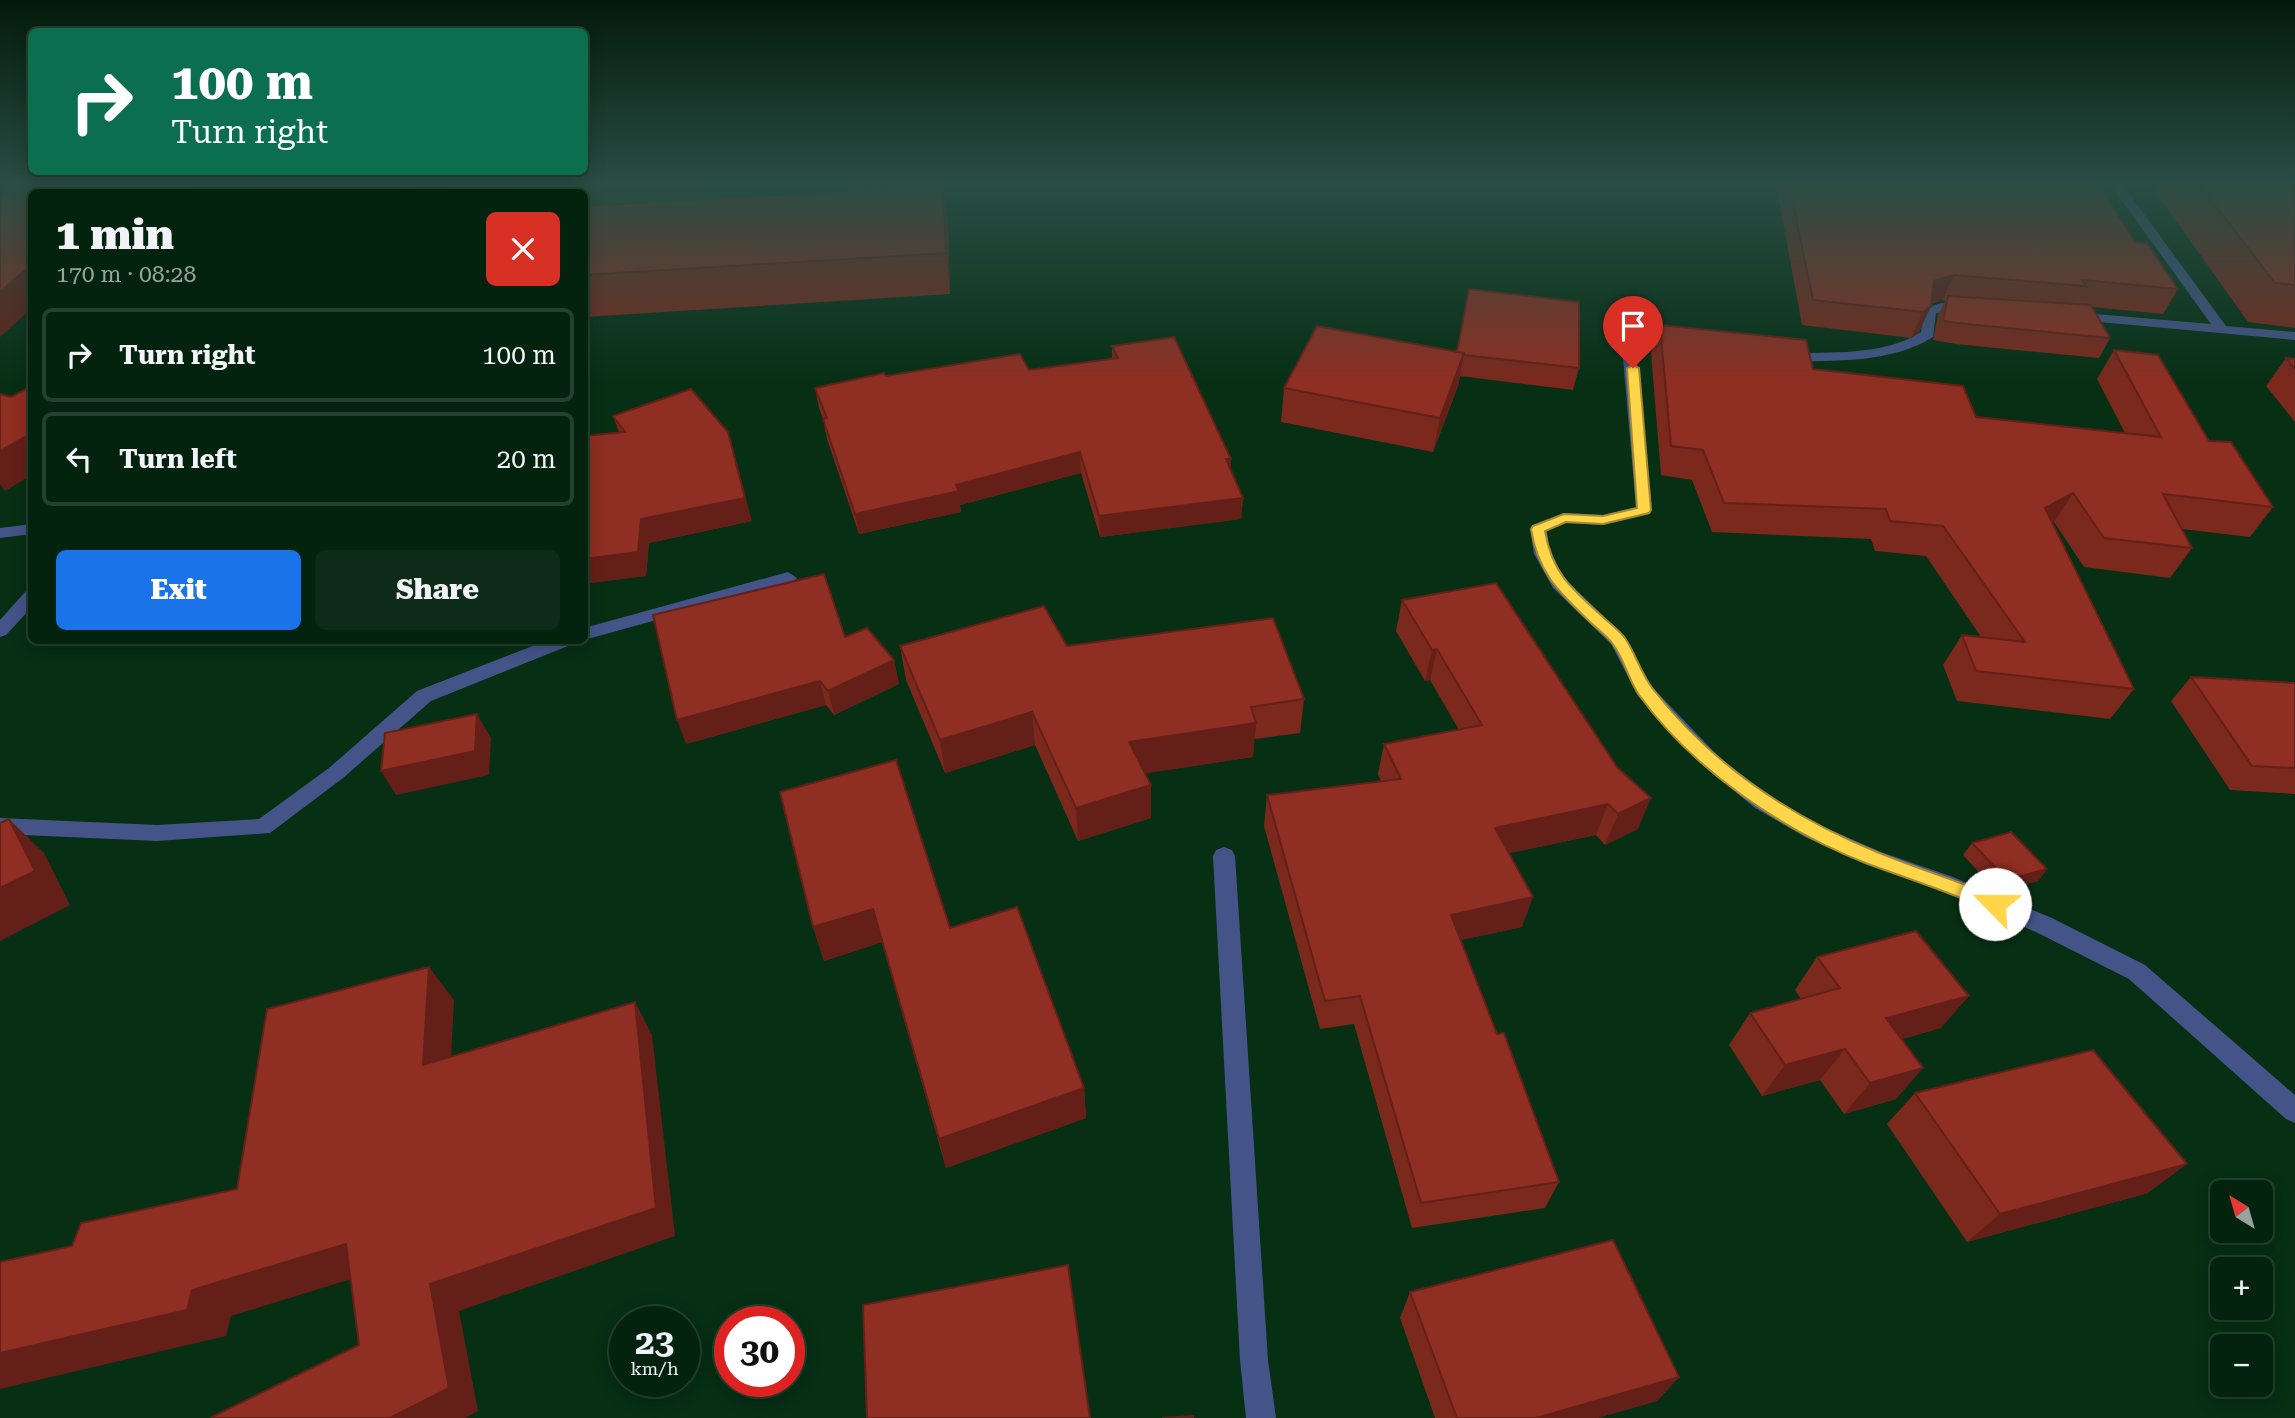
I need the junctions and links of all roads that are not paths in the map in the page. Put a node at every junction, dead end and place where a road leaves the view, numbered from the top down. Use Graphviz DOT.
graph roads {
  1 [pos="2164,250"];
  2 [pos="1989,310"];
  3 [pos="2056,315"];
  4 [pos="2221,328"];
  5 [pos="2295,336"];
  6 [pos="1699,349"];
  7 [pos="1765,357"];
  8 [pos="28,530"];
  9 [pos="0,533"];
  10 [pos="788,578"];
  11 [pos="28,600"];
  12 [pos="0,631"];
  13 [pos="588,633"];
  14 [pos="557,644"];
  15 [pos="0,827"];
  16 [pos="1224,856"];
  17 [pos="2295,1111"];
  18 [pos="1262,1418"];
  1 -- 4 [label="street"];
  2 -- 7 [label="street"];
  3 -- 4 [label="street"];
  4 -- 5 [label="street"];
  6 -- 17 [label="street"];
  8 -- 9 [label="street"];
  10 -- 13 [label="street"];
  11 -- 12 [label="street"];
  14 -- 15 [label="street"];
  16 -- 18 [label="street"];
}
